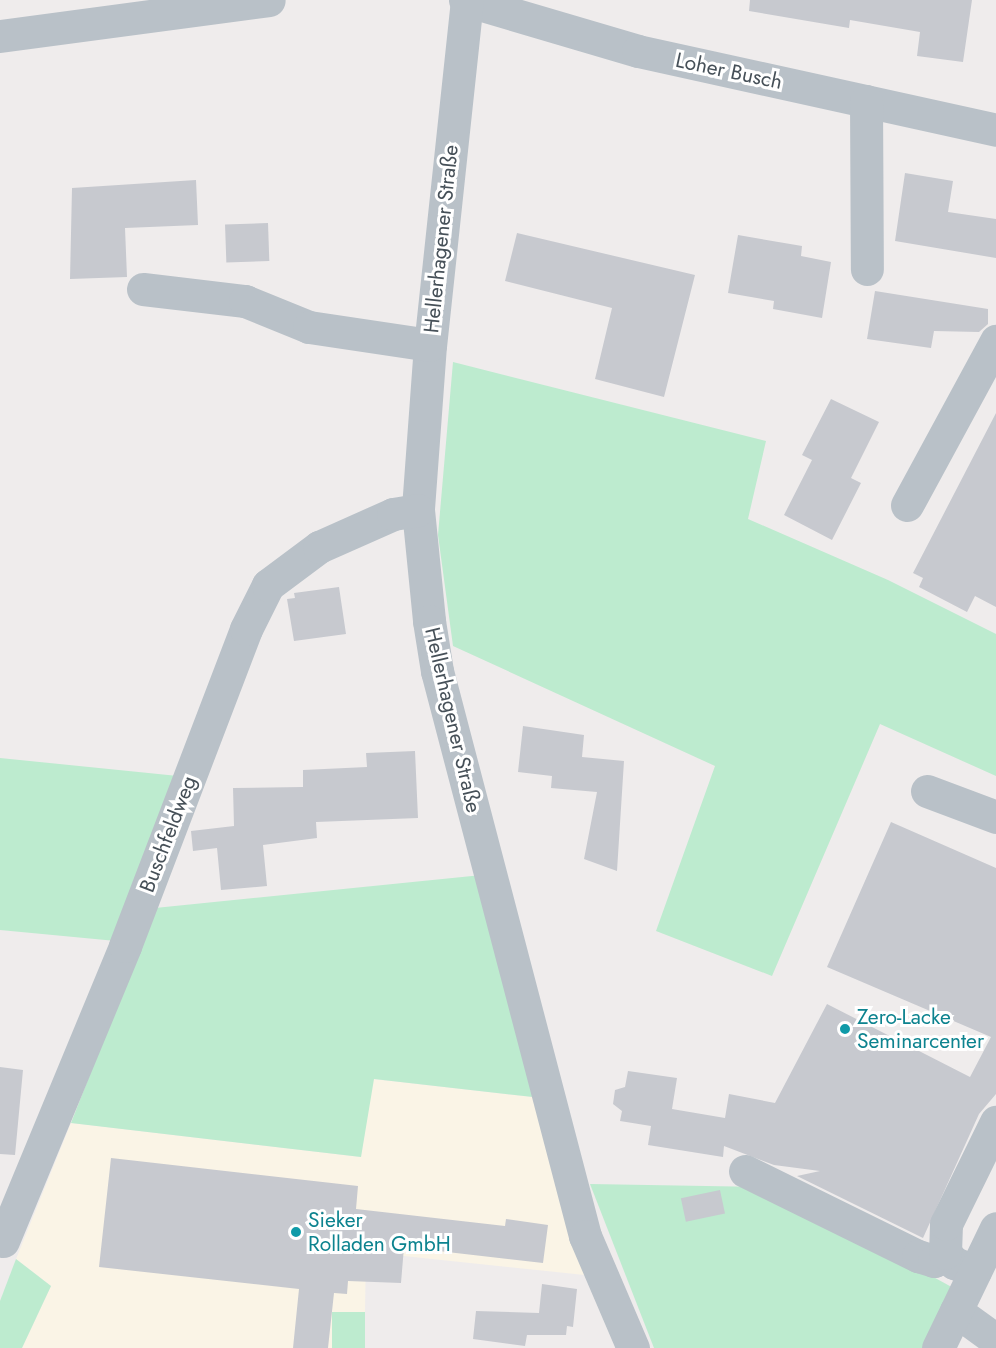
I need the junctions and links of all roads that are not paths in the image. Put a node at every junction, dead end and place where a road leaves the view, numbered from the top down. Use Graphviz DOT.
graph roads {
  1 [pos="269,0"];
  2 [pos="466,0"];
  3 [pos="0,36"];
  4 [pos="866,101"];
  5 [pos="996,130"];
  6 [pos="867,269"];
  7 [pos="144,290"];
  8 [pos="996,341"];
  9 [pos="430,345"];
  10 [pos="907,505"];
  11 [pos="418,510"];
  12 [pos="927,791"];
  13 [pos="996,817"];
  14 [pos="996,1122"];
  15 [pos="745,1172"];
  16 [pos="996,1228"];
  17 [pos="3,1241"];
  18 [pos="947,1256"];
  19 [pos="975,1271"];
  20 [pos="956,1311"];
  21 [pos="996,1340"];
  22 [pos="633,1348"];
  23 [pos="938,1348"];
  1 -- 3 [label="street"];
  2 -- 4 [label="street, Loher Busch"];
  2 -- 9 [label="street, Hellerhagener Straße"];
  4 -- 5 [label="street, Loher Busch"];
  4 -- 6 [label="street"];
  7 -- 9 [label="street"];
  8 -- 10 [label="street"];
  9 -- 11 [label="street, Hellerhagener Straße"];
  11 -- 17 [label="street, Buschfeldweg"];
  11 -- 22 [label="street, Hellerhagener Straße"];
  12 -- 13 [label="street"];
  14 -- 18 [label="street"];
  15 -- 18 [label="street"];
  16 -- 19 [label="street"];
  18 -- 19 [label="street"];
  19 -- 20 [label="street"];
  20 -- 21 [label="street"];
  20 -- 23 [label="street"];
}
